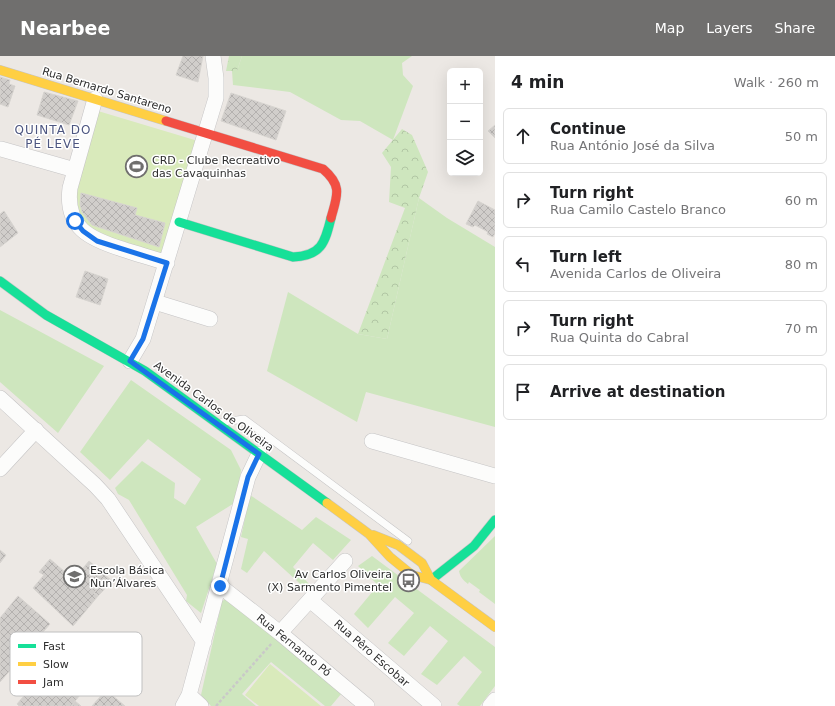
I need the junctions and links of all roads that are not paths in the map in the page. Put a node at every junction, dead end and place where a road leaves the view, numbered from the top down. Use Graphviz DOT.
graph roads {
  1 [pos="213,56"];
  2 [pos="0,70"];
  3 [pos="96,99"];
  4 [pos="206,133"];
  5 [pos="0,149"];
  6 [pos="75,170"];
  7 [pos="179,222"];
  8 [pos="167,263"];
  9 [pos="0,281"];
  10 [pos="155,302"];
  11 [pos="210,319"];
  12 [pos="130,361"];
  13 [pos="0,398"];
  14 [pos="219,423"];
  15 [pos="36,430"];
  16 [pos="372,440"];
  17 [pos="259,454"];
  18 [pos="0,469"];
  19 [pos="495,476"];
  20 [pos="313,481"];
  21 [pos="495,520"];
  22 [pos="369,534"];
  23 [pos="408,553"];
  24 [pos="345,561"];
  25 [pos="431,580"];
  26 [pos="220,586"];
  27 [pos="310,600"];
  28 [pos="495,627"];
  29 [pos="280,633"];
  30 [pos="204,642"];
  31 [pos="495,700"];
  32 [pos="186,701"];
  33 [pos="201,706"];
  34 [pos="367,706"];
  35 [pos="434,706"];
  36 [pos="490,706"];
  1 -- 4 [label="street"];
  2 -- 3 [label="main road, Rua Bernardo Santareno"];
  3 -- 4 [label="main road, Rua Bernardo Santareno"];
  3 -- 6 [label="street"];
  4 -- 7 [label="street"];
  4 -- 7 [label="main road, Rua Bernardo Santareno"];
  5 -- 6 [label="street"];
  6 -- 8 [label="street"];
  7 -- 8 [label="street"];
  8 -- 10 [label="street"];
  9 -- 12 [label="main road, Avenida Carlos de Oliveira"];
  10 -- 11 [label="street"];
  10 -- 12 [label="street"];
  12 -- 14 [label="main road, Avenida Carlos de Oliveira"];
  13 -- 15 [label="street"];
  14 -- 17 [label="main road, Avenida Carlos de Oliveira"];
  14 -- 20 [label="lane"];
  15 -- 18 [label="street"];
  15 -- 30 [label="street"];
  16 -- 19 [label="street"];
  17 -- 20 [label="main road, Avenida Carlos de Oliveira"];
  17 -- 26 [label="street"];
  20 -- 22 [label="main road, Avenida Carlos de Oliveira"];
  20 -- 23 [label="lane"];
  21 -- 25 [label="main road"];
  22 -- 23 [label="main road, Avenida Carlos de Oliveira"];
  22 -- 25 [label="main road, Avenida Carlos de Oliveira"];
  23 -- 25 [label="main road, Avenida Carlos de Oliveira"];
  24 -- 27 [label="street"];
  25 -- 28 [label="main road, Avenida Carlos de Oliveira"];
  26 -- 29 [label="street, Rua Fernando Pó"];
  26 -- 30 [label="street"];
  27 -- 29 [label="street"];
  27 -- 35 [label="street, Rua Pêro Escobar"];
  29 -- 34 [label="street, Rua Fernando Pó"];
  30 -- 32 [label="street"];
  31 -- 36 [label="street"];
  32 -- 33 [label="street"];
}
